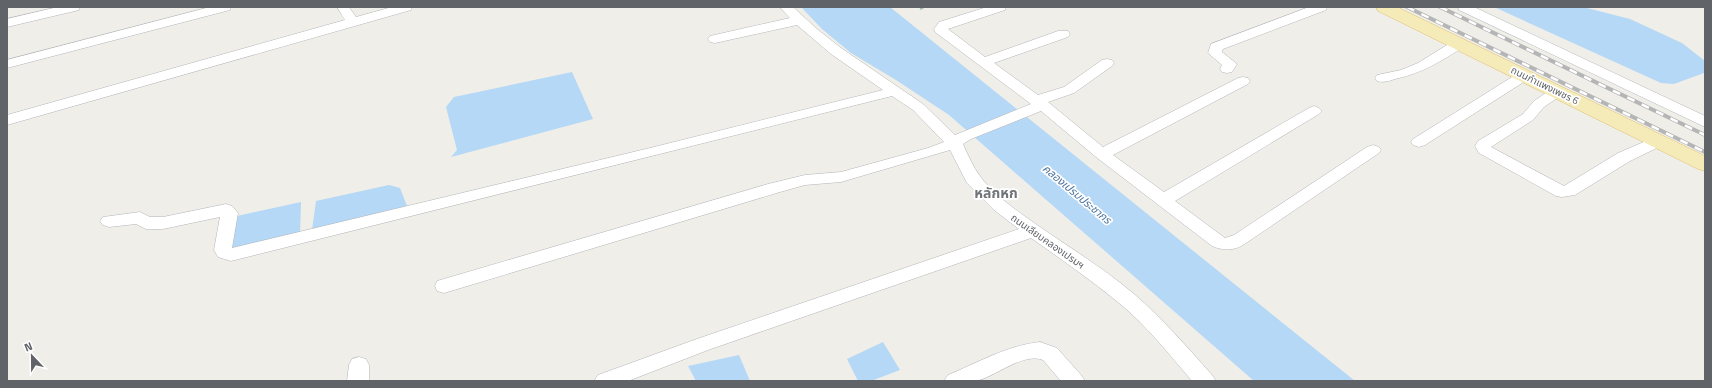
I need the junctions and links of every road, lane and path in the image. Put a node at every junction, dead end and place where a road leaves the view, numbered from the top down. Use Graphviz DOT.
graph roads {
  1 [pos="74,7"];
  2 [pos="225,7"];
  3 [pos="343,7"];
  4 [pos="406,7"];
  5 [pos="786,7"];
  6 [pos="926,7"];
  7 [pos="1000,7"];
  8 [pos="1321,7"];
  9 [pos="1384,7"];
  10 [pos="1464,7"];
  11 [pos="920,9"];
  12 [pos="799,20"];
  13 [pos="353,22"];
  14 [pos="7,23"];
  15 [pos="1063,34"];
  16 [pos="715,39"];
  17 [pos="1460,43"];
  18 [pos="984,62"];
  19 [pos="1108,63"];
  20 [pos="7,64"];
  21 [pos="1227,69"];
  22 [pos="1525,75"];
  23 [pos="1382,78"];
  24 [pos="1243,81"];
  25 [pos="894,91"];
  26 [pos="1558,91"];
  27 [pos="1038,104"];
  28 [pos="1314,111"];
  29 [pos="7,120"];
  30 [pos="1705,122"];
  31 [pos="959,140"];
  32 [pos="1660,141"];
  33 [pos="1419,142"];
  34 [pos="1373,150"];
  35 [pos="1102,154"];
  36 [pos="1705,164"];
  37 [pos="1163,200"];
  38 [pos="109,220"];
  39 [pos="1033,231"];
  40 [pos="444,286"];
  41 [pos="606,381"];
  42 [pos="955,381"];
  43 [pos="1074,381"];
  44 [pos="1205,381"];
  1 -- 14 [label="street"];
  2 -- 20 [label="street"];
  3 -- 13 [label="street"];
  4 -- 13 [label="street"];
  5 -- 12 [label="street, ถนนเลียบคลองเปรมฯ"];
  6 -- 11 [label="path"];
  7 -- 18 [label="street"];
  8 -- 21 [label="street"];
  9 -- 17 [label="main road, ถนนกำแพงเพชร 6"];
  10 -- 30 [label="street"];
  12 -- 16 [label="street"];
  12 -- 25 [label="street, ถนนเลียบคลองเปรมฯ"];
  13 -- 29 [label="street"];
  15 -- 18 [label="street"];
  17 -- 22 [label="main road, ถนนกำแพงเพชร 6"];
  17 -- 23 [label="street"];
  18 -- 27 [label="street"];
  19 -- 27 [label="street"];
  22 -- 26 [label="main road, ถนนกำแพงเพชร 6"];
  22 -- 33 [label="street"];
  24 -- 35 [label="street"];
  25 -- 31 [label="street, ถนนเลียบคลองเปรมฯ"];
  25 -- 38 [label="street"];
  26 -- 32 [label="main road, ถนนกำแพงเพชร 6"];
  26 -- 32 [label="street"];
  27 -- 31 [label="street"];
  27 -- 35 [label="street"];
  28 -- 37 [label="street"];
  31 -- 39 [label="street, ถนนเลียบคลองเปรมฯ"];
  31 -- 40 [label="street"];
  32 -- 36 [label="main road, ถนนกำแพงเพชร 6"];
  34 -- 37 [label="street"];
  35 -- 37 [label="street"];
  39 -- 41 [label="street"];
  39 -- 44 [label="street, ถนนเลียบคลองเปรมฯ"];
  42 -- 43 [label="street"];
}
